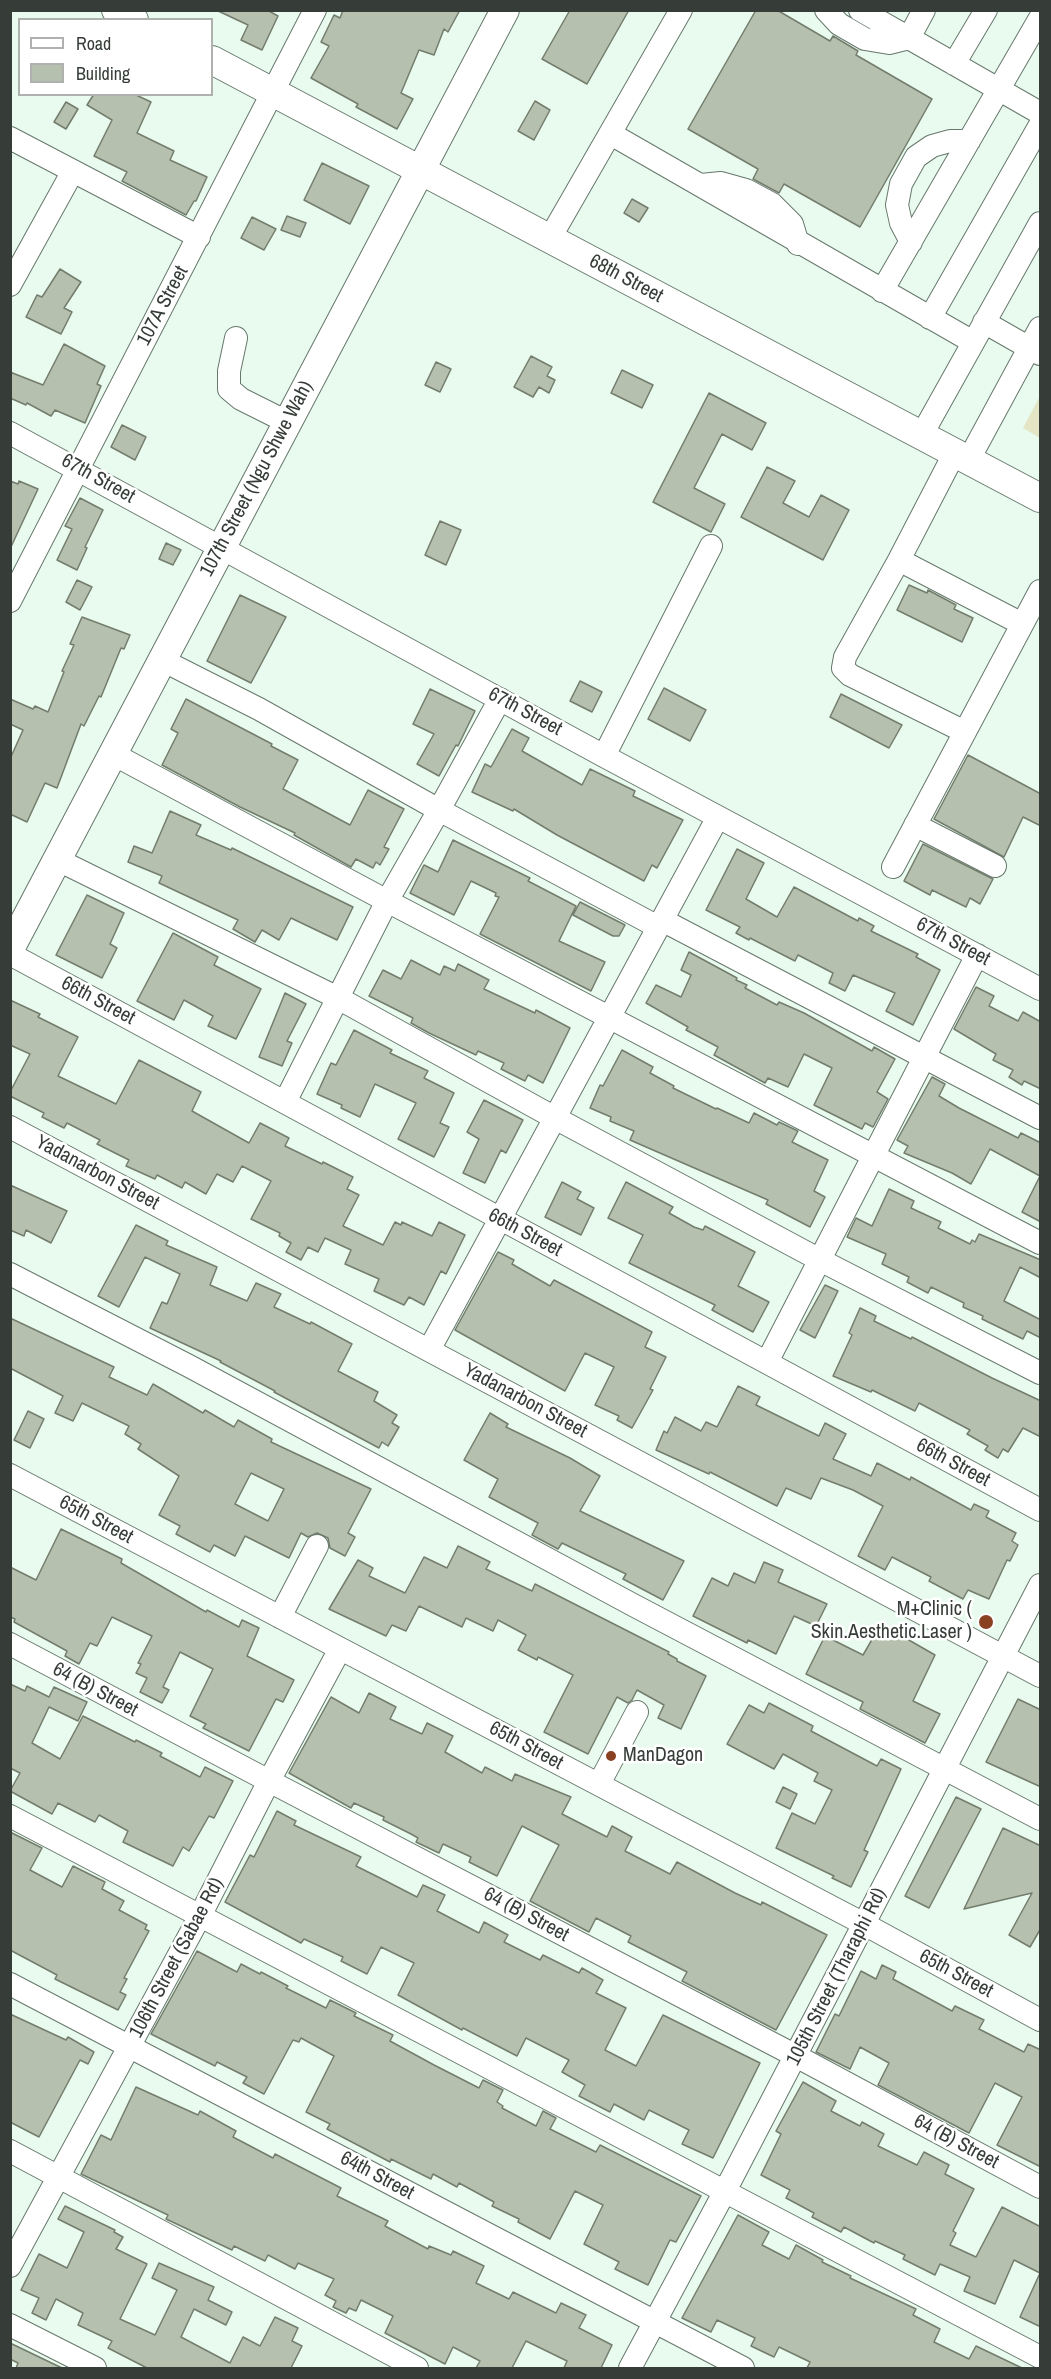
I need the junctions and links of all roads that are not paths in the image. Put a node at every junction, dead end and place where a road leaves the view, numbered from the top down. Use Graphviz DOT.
graph roads {
  1 [pos="116,10"];
  2 [pos="315,10"];
  3 [pos="505,10"];
  4 [pos="681,10"];
  5 [pos="826,10"];
  6 [pos="860,10"];
  7 [pos="924,10"];
  8 [pos="986,10"];
  9 [pos="130,18"];
  10 [pos="1041,18"];
  11 [pos="909,38"];
  12 [pos="213,61"];
  13 [pos="954,64"];
  14 [pos="999,90"];
  15 [pos="273,92"];
  16 [pos="1041,113"];
  17 [pos="1041,125"];
  18 [pos="611,134"];
  19 [pos="10,138"];
  20 [pos="969,141"];
  21 [pos="421,169"];
  22 [pos="73,171"];
  23 [pos="1041,223"];
  24 [pos="199,237"];
  25 [pos="550,238"];
  26 [pos="911,242"];
  27 [pos="10,285"];
  28 [pos="882,291"];
  29 [pos="930,318"];
  30 [pos="984,322"];
  31 [pos="236,338"];
  32 [pos="973,342"];
  33 [pos="1037,344"];
  34 [pos="287,422"];
  35 [pos="10,433"];
  36 [pos="921,436"];
  37 [pos="961,458"];
  38 [pos="79,468"];
  39 [pos="1041,498"];
  40 [pos="711,546"];
  41 [pos="220,548"];
  42 [pos="899,560"];
  43 [pos="1041,591"];
  44 [pos="10,601"];
  45 [pos="1030,622"];
  46 [pos="162,660"];
  47 [pos="500,699"];
  48 [pos="965,732"];
  49 [pos="113,754"];
  50 [pos="604,756"];
  51 [pos="439,810"];
  52 [pos="718,817"];
  53 [pos="915,825"];
  54 [pos="58,860"];
  55 [pos="995,866"];
  56 [pos="893,867"];
  57 [pos="387,901"];
  58 [pos="660,924"];
  59 [pos="10,949"];
  60 [pos="10,954"];
  61 [pos="977,955"];
  62 [pos="1041,989"];
  63 [pos="338,998"];
  64 [pos="609,1017"];
  65 [pos="926,1057"];
  66 [pos="285,1102"];
  67 [pos="555,1118"];
  68 [pos="1041,1118"];
  69 [pos="10,1127"];
  70 [pos="875,1155"];
  71 [pos="500,1219"];
  72 [pos="1041,1243"];
  73 [pos="820,1260"];
  74 [pos="10,1274"];
  75 [pos="429,1350"];
  76 [pos="767,1362"];
  77 [pos="1041,1372"];
  78 [pos="10,1475"];
  79 [pos="1041,1510"];
  80 [pos="318,1546"];
  81 [pos="1041,1585"];
  82 [pos="280,1617"];
  83 [pos="10,1644"];
  84 [pos="340,1649"];
  85 [pos="1004,1656"];
  86 [pos="1041,1676"];
  87 [pos="637,1712"];
  88 [pos="945,1769"];
  89 [pos="268,1781"];
  90 [pos="598,1784"];
  91 [pos="10,1816"];
  92 [pos="1041,1819"];
  93 [pos="200,1916"];
  94 [pos="864,1924"];
  95 [pos="10,1984"];
  96 [pos="1039,2015"];
  97 [pos="129,2047"];
  98 [pos="796,2056"];
  99 [pos="10,2151"];
  100 [pos="60,2177"];
  101 [pos="1041,2187"];
  102 [pos="725,2192"];
  103 [pos="10,2266"];
  104 [pos="656,2322"];
  105 [pos="10,2325"];
  106 [pos="1041,2357"];
  107 [pos="95,2368"];
  108 [pos="417,2368"];
  109 [pos="630,2368"];
  110 [pos="743,2368"];
  1 -- 9 [label="main road"];
  2 -- 15 [label="street, 107A Street"];
  3 -- 21 [label="main road, 107th Street (Ngu Shwe Wah)"];
  4 -- 18 [label="street"];
  5 -- 11 [label="street"];
  6 -- 11 [label="street"];
  7 -- 11 [label="street"];
  8 -- 13 [label="street"];
  10 -- 14 [label="street"];
  11 -- 13 [label="street"];
  12 -- 15 [label="main road, 68th Street"];
  13 -- 14 [label="street"];
  14 -- 16 [label="street"];
  14 -- 20 [label="street"];
  15 -- 21 [label="main road, 68th Street"];
  15 -- 24 [label="street, 107A Street"];
  17 -- 29 [label="street"];
  18 -- 25 [label="street"];
  18 -- 28 [label="street"];
  19 -- 22 [label="street"];
  20 -- 26 [label="street"];
  20 -- 26 [label="street"];
  21 -- 25 [label="main road, 68th Street"];
  21 -- 34 [label="main road, 107th Street (Ngu Shwe Wah)"];
  22 -- 24 [label="street"];
  22 -- 27 [label="street"];
  23 -- 30 [label="street"];
  24 -- 38 [label="street, 107A Street"];
  25 -- 36 [label="main road, 68th Street"];
  26 -- 28 [label="street"];
  28 -- 29 [label="street"];
  29 -- 32 [label="street"];
  30 -- 32 [label="street"];
  30 -- 33 [label="street"];
  31 -- 34 [label="street"];
  32 -- 36 [label="street"];
  33 -- 37 [label="street"];
  34 -- 41 [label="main road, 107th Street (Ngu Shwe Wah)"];
  35 -- 38 [label="street, 67th Street"];
  36 -- 37 [label="main road, 68th Street"];
  37 -- 39 [label="main road, 68th Street"];
  37 -- 42 [label="street"];
  38 -- 41 [label="street, 67th Street"];
  38 -- 44 [label="street, 107A Street"];
  40 -- 50 [label="street"];
  41 -- 46 [label="main road, 107th Street (Ngu Shwe Wah)"];
  41 -- 47 [label="street, 67th Street"];
  42 -- 45 [label="street"];
  42 -- 48 [label="street"];
  43 -- 45 [label="street"];
  45 -- 48 [label="street"];
  46 -- 49 [label="main road, 107th Street (Ngu Shwe Wah)"];
  46 -- 51 [label="street"];
  47 -- 50 [label="street, 67th Street"];
  47 -- 51 [label="street"];
  48 -- 53 [label="street"];
  49 -- 54 [label="main road, 107th Street (Ngu Shwe Wah)"];
  49 -- 57 [label="street"];
  50 -- 52 [label="street, 67th Street"];
  51 -- 57 [label="street"];
  51 -- 58 [label="street"];
  52 -- 58 [label="street"];
  52 -- 61 [label="street, 67th Street"];
  53 -- 55 [label="street"];
  53 -- 56 [label="street"];
  54 -- 59 [label="main road, 107th Street (Ngu Shwe Wah)"];
  54 -- 63 [label="street"];
  57 -- 63 [label="street"];
  57 -- 64 [label="street"];
  58 -- 64 [label="street"];
  58 -- 65 [label="street"];
  60 -- 66 [label="street, 66th Street"];
  61 -- 62 [label="street, 67th Street"];
  61 -- 65 [label="street"];
  63 -- 66 [label="street"];
  63 -- 67 [label="street"];
  64 -- 67 [label="street"];
  64 -- 70 [label="street"];
  65 -- 68 [label="street"];
  65 -- 70 [label="street"];
  66 -- 71 [label="street, 66th Street"];
  67 -- 71 [label="street"];
  67 -- 73 [label="street"];
  69 -- 75 [label="street, Yadanarbon Street"];
  70 -- 72 [label="street"];
  70 -- 73 [label="street"];
  71 -- 75 [label="street"];
  71 -- 76 [label="street, 66th Street"];
  73 -- 76 [label="street"];
  73 -- 77 [label="street"];
  74 -- 88 [label="street"];
  75 -- 85 [label="street, Yadanarbon Street"];
  76 -- 79 [label="street, 66th Street"];
  78 -- 82 [label="street, 65th Street"];
  80 -- 82 [label="street"];
  81 -- 85 [label="street, 105th Street (Tharaphi Rd)"];
  82 -- 84 [label="street, 65th Street"];
  83 -- 89 [label="street, 64 (B) Street"];
  84 -- 89 [label="street, 106th Street (Sabae Rd)"];
  84 -- 90 [label="street, 65th Street"];
  85 -- 86 [label="street, Yadanarbon Street"];
  85 -- 88 [label="street, 105th Street (Tharaphi Rd)"];
  87 -- 90 [label="street"];
  88 -- 92 [label="street"];
  88 -- 94 [label="street, 105th Street (Tharaphi Rd)"];
  89 -- 93 [label="street, 106th Street (Sabae Rd)"];
  89 -- 98 [label="street, 64 (B) Street"];
  90 -- 94 [label="street, 65th Street"];
  91 -- 93 [label="street"];
  93 -- 97 [label="street, 106th Street (Sabae Rd)"];
  93 -- 102 [label="street"];
  94 -- 96 [label="street, 65th Street"];
  94 -- 98 [label="street, 105th Street (Tharaphi Rd)"];
  95 -- 97 [label="street, 64th Street"];
  97 -- 100 [label="street, 106th Street (Sabae Rd)"];
  97 -- 104 [label="street, 64th Street"];
  98 -- 101 [label="street, 64 (B) Street"];
  98 -- 102 [label="street, 105th Street (Tharaphi Rd)"];
  99 -- 100 [label="street"];
  100 -- 103 [label="street, 106th Street (Sabae Rd)"];
  100 -- 108 [label="street"];
  102 -- 104 [label="street, 105th Street (Tharaphi Rd)"];
  102 -- 106 [label="street"];
  104 -- 109 [label="street, 105th Street (Tharaphi Rd)"];
  104 -- 110 [label="street, 64th Street"];
  105 -- 107 [label="street"];
}
